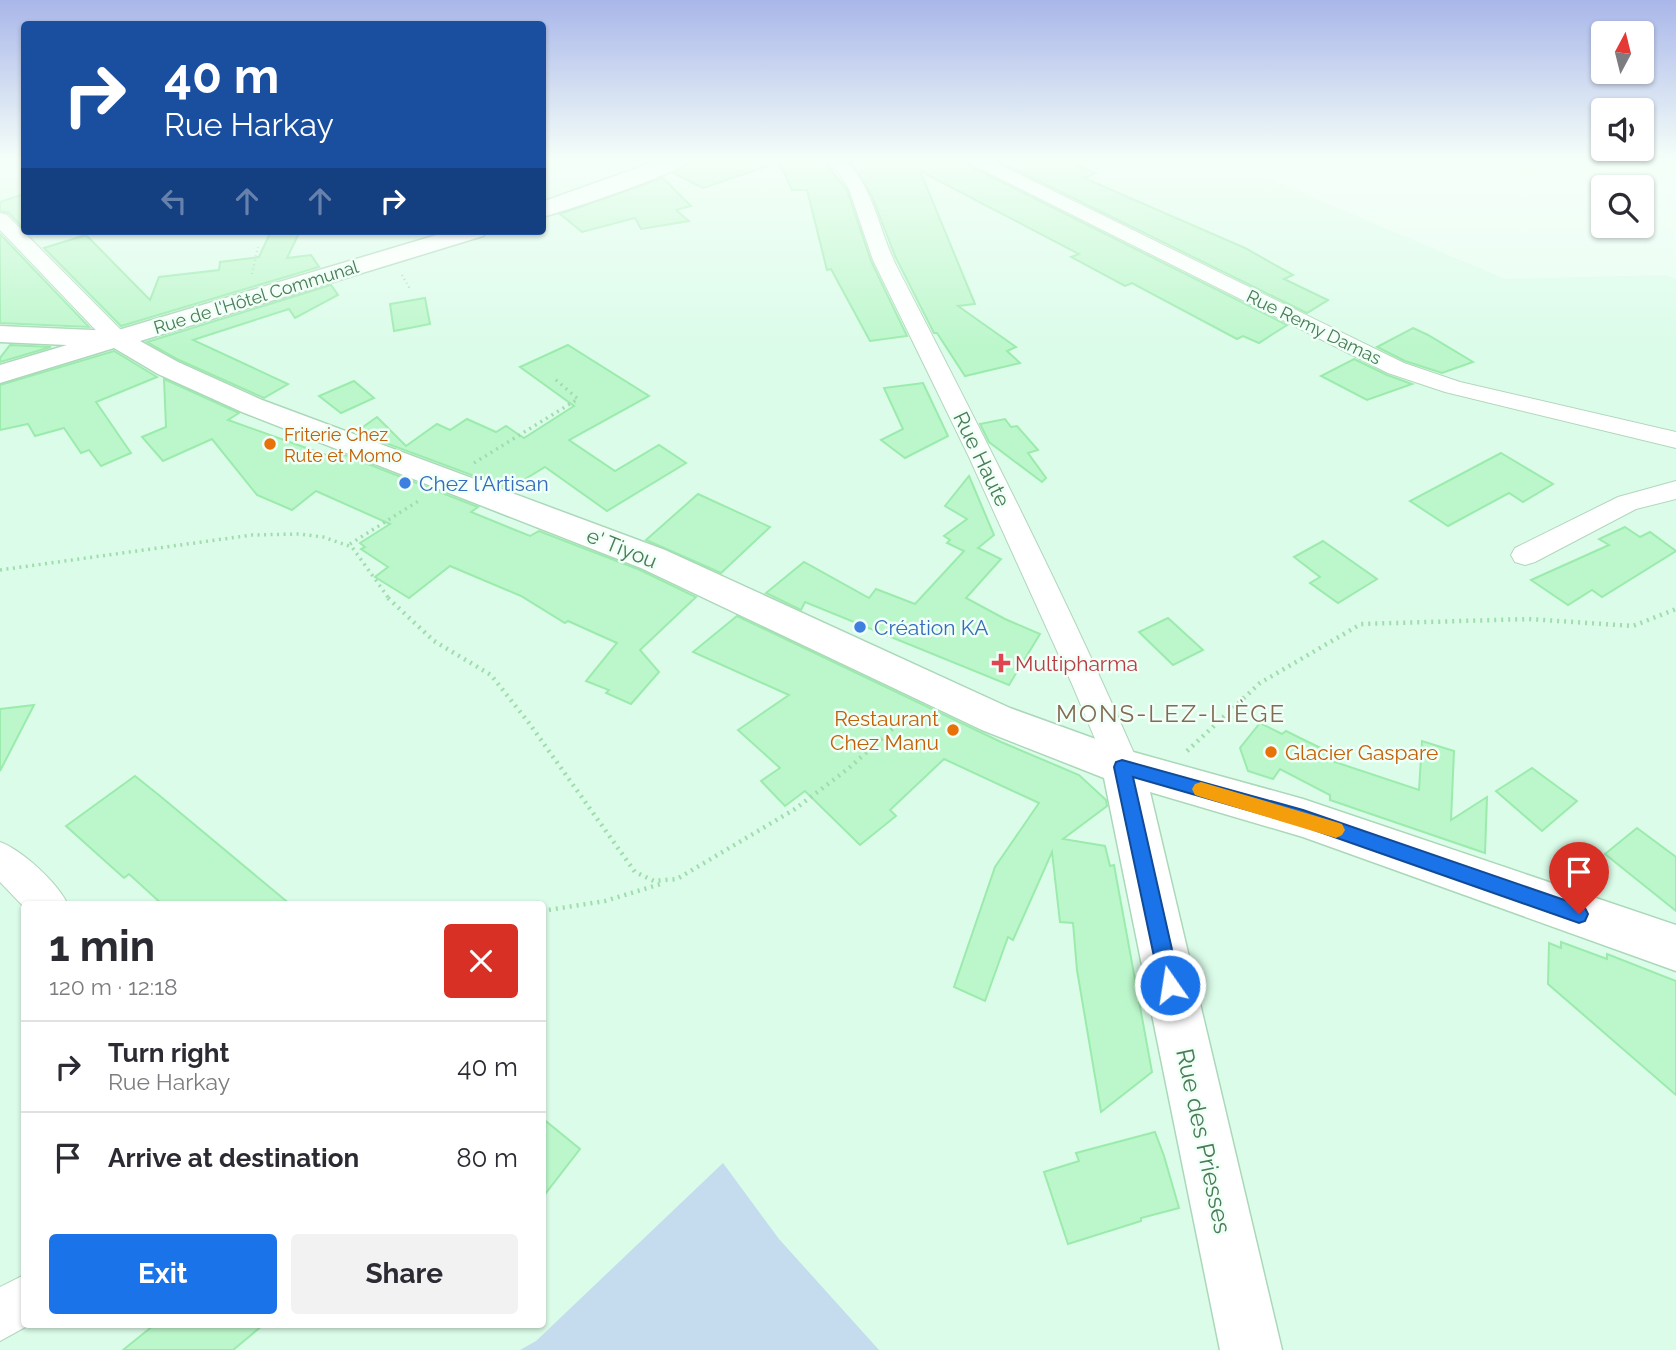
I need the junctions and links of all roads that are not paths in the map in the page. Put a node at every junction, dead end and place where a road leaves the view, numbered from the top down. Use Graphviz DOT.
graph roads {
  1 [pos="2,221"];
  2 [pos="869,221"];
  3 [pos="1100,221"];
  4 [pos="462,235"];
  5 [pos="0,334"];
  6 [pos="117,339"];
  7 [pos="0,374"];
  8 [pos="1676,440"];
  9 [pos="1676,490"];
  10 [pos="1525,555"];
  11 [pos="1140,772"];
  12 [pos="0,858"];
  13 [pos="45,901"];
  14 [pos="1676,948"];
  15 [pos="21,1301"];
  16 [pos="0,1316"];
  17 [pos="1251,1350"];
  1 -- 6 [label="street"];
  2 -- 11 [label="street, Rue Haute"];
  3 -- 8 [label="street, Rue Remy Damas"];
  4 -- 6 [label="street, Rue de l'Hôtel Communal"];
  5 -- 6 [label="street"];
  6 -- 7 [label="street, Rue de l'Hôtel Communal"];
  6 -- 11 [label="street, e' Tiyou"];
  9 -- 10 [label="street"];
  11 -- 14 [label="street, e' Tiyou"];
  11 -- 17 [label="street, Rue des Priesses"];
  12 -- 13 [label="street"];
  15 -- 16 [label="street"];
}
